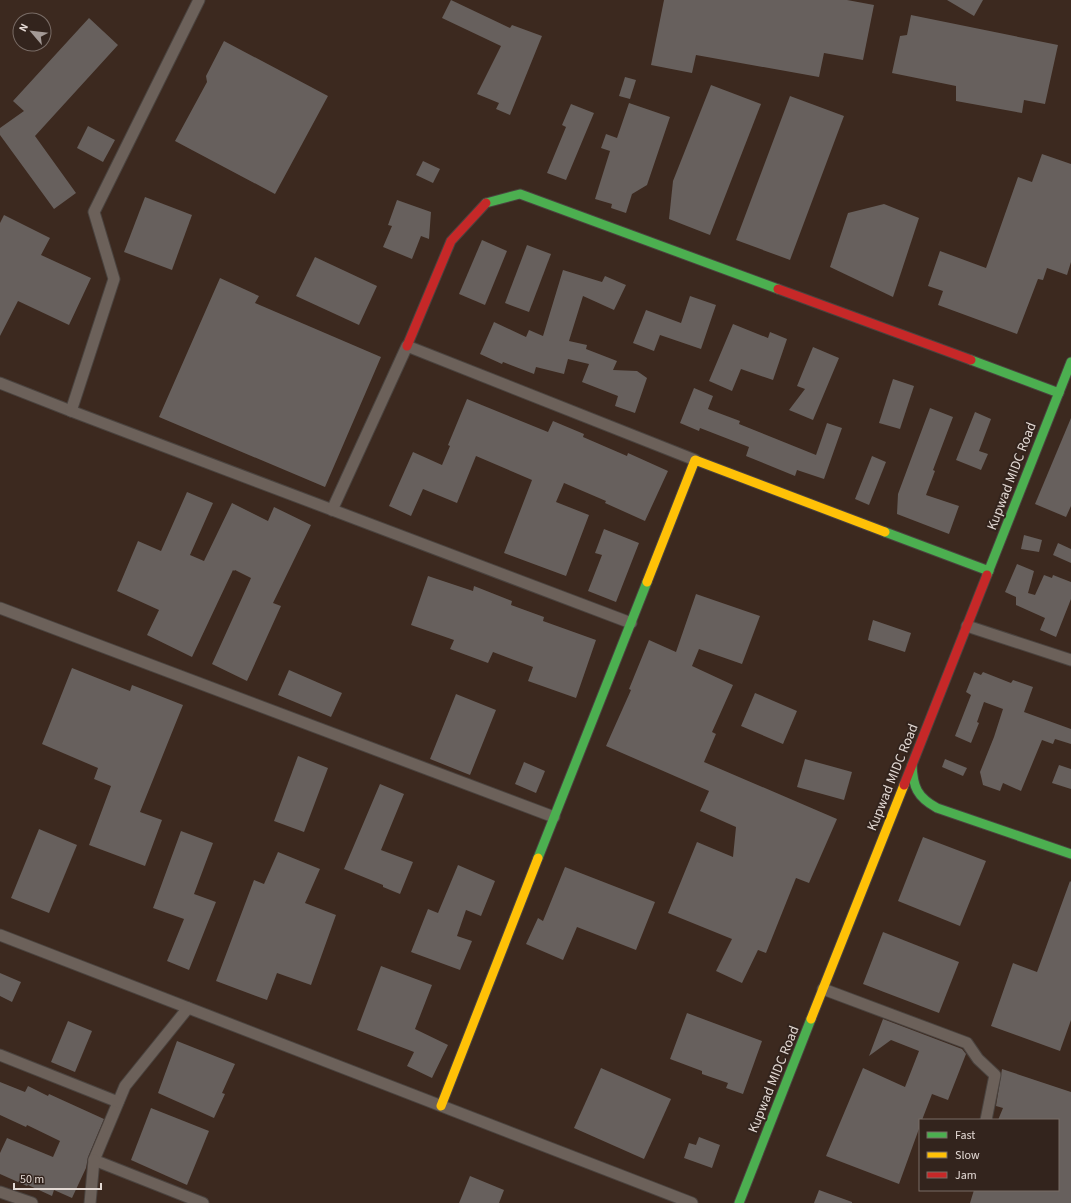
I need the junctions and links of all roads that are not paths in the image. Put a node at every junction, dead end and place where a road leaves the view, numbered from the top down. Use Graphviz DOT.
graph roads {
  1 [pos="199,0"];
  2 [pos="407,346"];
  3 [pos="1071,362"];
  4 [pos="0,382"];
  5 [pos="1059,393"];
  6 [pos="71,411"];
  7 [pos="695,460"];
  8 [pos="332,510"];
  9 [pos="989,570"];
  10 [pos="0,608"];
  11 [pos="631,623"];
  12 [pos="967,626"];
  13 [pos="1071,660"];
  14 [pos="912,765"];
  15 [pos="554,817"];
  16 [pos="1071,854"];
  17 [pos="0,935"];
  18 [pos="824,989"];
  19 [pos="188,1008"];
  20 [pos="0,1055"];
  21 [pos="118,1102"];
  22 [pos="441,1106"];
  23 [pos="986,1119"];
  24 [pos="94,1160"];
  25 [pos="0,1192"];
  26 [pos="32,1203"];
  27 [pos="90,1203"];
  28 [pos="203,1203"];
  29 [pos="692,1203"];
  30 [pos="739,1203"];
  1 -- 6 [label="street"];
  2 -- 5 [label="street"];
  2 -- 7 [label="street"];
  2 -- 8 [label="street"];
  3 -- 5 [label="street, Kupwad MIDC Road"];
  4 -- 6 [label="street"];
  5 -- 9 [label="street, Kupwad MIDC Road"];
  6 -- 8 [label="street"];
  7 -- 9 [label="street"];
  7 -- 11 [label="street"];
  8 -- 11 [label="street"];
  9 -- 12 [label="street, Kupwad MIDC Road"];
  10 -- 15 [label="street"];
  11 -- 15 [label="street"];
  12 -- 13 [label="street"];
  12 -- 14 [label="street, Kupwad MIDC Road"];
  14 -- 16 [label="street"];
  14 -- 18 [label="street, Kupwad MIDC Road"];
  15 -- 22 [label="street"];
  17 -- 19 [label="street"];
  18 -- 23 [label="street"];
  18 -- 30 [label="street, Kupwad MIDC Road"];
  19 -- 21 [label="street"];
  19 -- 22 [label="street"];
  20 -- 21 [label="street"];
  21 -- 24 [label="street"];
  22 -- 29 [label="street"];
  24 -- 27 [label="street"];
  24 -- 28 [label="street"];
  25 -- 26 [label="street"];
}
